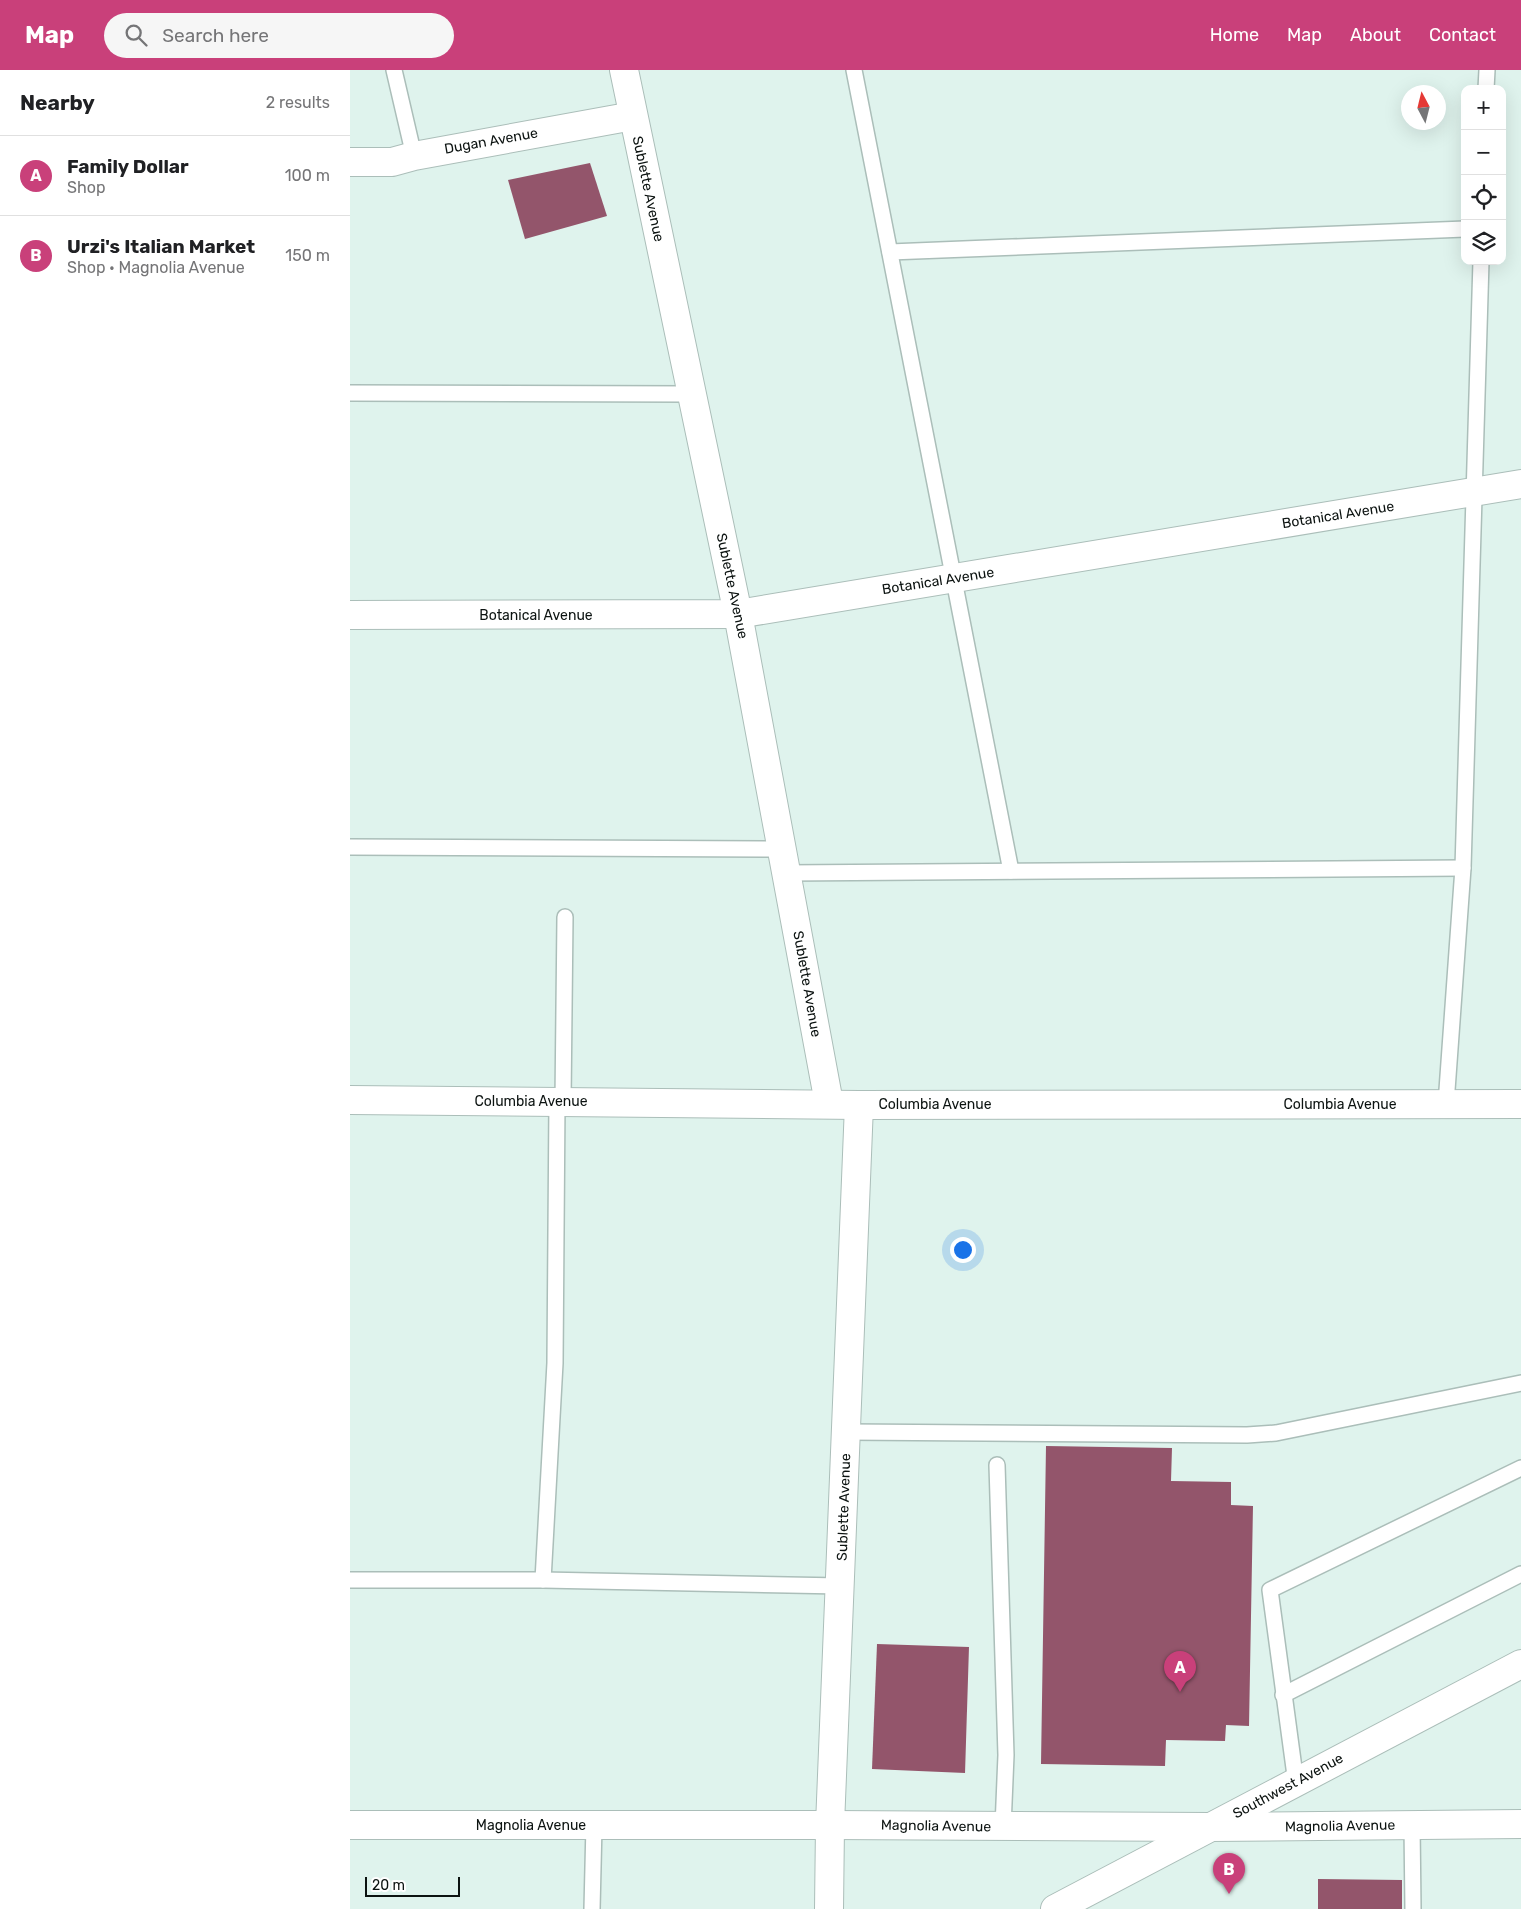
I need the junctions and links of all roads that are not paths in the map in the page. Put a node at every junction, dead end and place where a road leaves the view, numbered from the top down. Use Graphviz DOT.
graph roads {
  1 [pos="394,70"];
  2 [pos="624,70"];
  3 [pos="854,70"];
  4 [pos="1487,70"];
  5 [pos="1486,85"];
  6 [pos="632,116"];
  7 [pos="414,156"];
  8 [pos="350,162"];
  9 [pos="1461,229"];
  10 [pos="890,252"];
  11 [pos="1481,265"];
  12 [pos="350,393"];
  13 [pos="691,394"];
  14 [pos="1521,484"];
  15 [pos="1474,492"];
  16 [pos="954,578"];
  17 [pos="738,614"];
  18 [pos="350,615"];
  19 [pos="350,847"];
  20 [pos="784,861"];
  21 [pos="1463,868"];
  22 [pos="1011,871"];
  23 [pos="565,917"];
  24 [pos="350,1100"];
  25 [pos="560,1101"];
  26 [pos="829,1103"];
  27 [pos="859,1104"];
  28 [pos="1446,1104"];
  29 [pos="1521,1104"];
  30 [pos="1521,1384"];
  31 [pos="847,1432"];
  32 [pos="997,1465"];
  33 [pos="1521,1468"];
  34 [pos="1521,1574"];
  35 [pos="350,1580"];
  36 [pos="543,1580"];
  37 [pos="840,1586"];
  38 [pos="1521,1664"];
  39 [pos="1284,1695"];
  40 [pos="1296,1783"];
  41 [pos="1521,1824"];
  42 [pos="350,1825"];
  43 [pos="594,1825"];
  44 [pos="830,1825"];
  45 [pos="1412,1825"];
  46 [pos="1003,1827"];
  47 [pos="1210,1827"];
  48 [pos="592,1909"];
  49 [pos="829,1909"];
  50 [pos="1055,1909"];
  51 [pos="1413,1909"];
  1 -- 7 [label="lane"];
  2 -- 6 [label="street, Sublette Avenue"];
  3 -- 10 [label="lane"];
  4 -- 5 [label="lane"];
  6 -- 7 [label="street, Dugan Avenue"];
  6 -- 13 [label="street, Sublette Avenue"];
  7 -- 8 [label="street, Dugan Avenue"];
  9 -- 10 [label="lane"];
  10 -- 16 [label="lane"];
  11 -- 15 [label="lane"];
  12 -- 13 [label="lane"];
  13 -- 17 [label="street, Sublette Avenue"];
  14 -- 15 [label="street, Botanical Avenue"];
  15 -- 16 [label="street, Botanical Avenue"];
  15 -- 21 [label="lane"];
  16 -- 17 [label="street, Botanical Avenue"];
  16 -- 22 [label="lane"];
  17 -- 18 [label="street, Botanical Avenue"];
  17 -- 20 [label="street, Sublette Avenue"];
  19 -- 20 [label="lane"];
  20 -- 22 [label="lane"];
  20 -- 26 [label="street, Sublette Avenue"];
  21 -- 22 [label="lane"];
  21 -- 28 [label="lane"];
  23 -- 25 [label="lane"];
  24 -- 25 [label="street, Columbia Avenue"];
  25 -- 26 [label="street, Columbia Avenue"];
  25 -- 36 [label="lane"];
  26 -- 27 [label="street, Columbia Avenue"];
  27 -- 28 [label="street, Columbia Avenue"];
  27 -- 31 [label="street, Sublette Avenue"];
  28 -- 29 [label="street, Columbia Avenue"];
  30 -- 31 [label="lane"];
  31 -- 37 [label="street, Sublette Avenue"];
  32 -- 46 [label="lane"];
  33 -- 39 [label="lane"];
  34 -- 39 [label="lane"];
  35 -- 36 [label="lane"];
  36 -- 37 [label="lane"];
  37 -- 44 [label="street, Sublette Avenue"];
  38 -- 40 [label="street, Southwest Avenue"];
  39 -- 40 [label="lane"];
  40 -- 47 [label="street, Southwest Avenue"];
  41 -- 45 [label="street, Magnolia Avenue"];
  42 -- 43 [label="street, Magnolia Avenue"];
  43 -- 44 [label="street, Magnolia Avenue"];
  43 -- 48 [label="lane"];
  44 -- 46 [label="street, Magnolia Avenue"];
  44 -- 49 [label="street, Sublette Avenue"];
  45 -- 47 [label="street, Magnolia Avenue"];
  45 -- 51 [label="lane"];
  46 -- 47 [label="street, Magnolia Avenue"];
  47 -- 50 [label="street, Southwest Avenue"];
}
